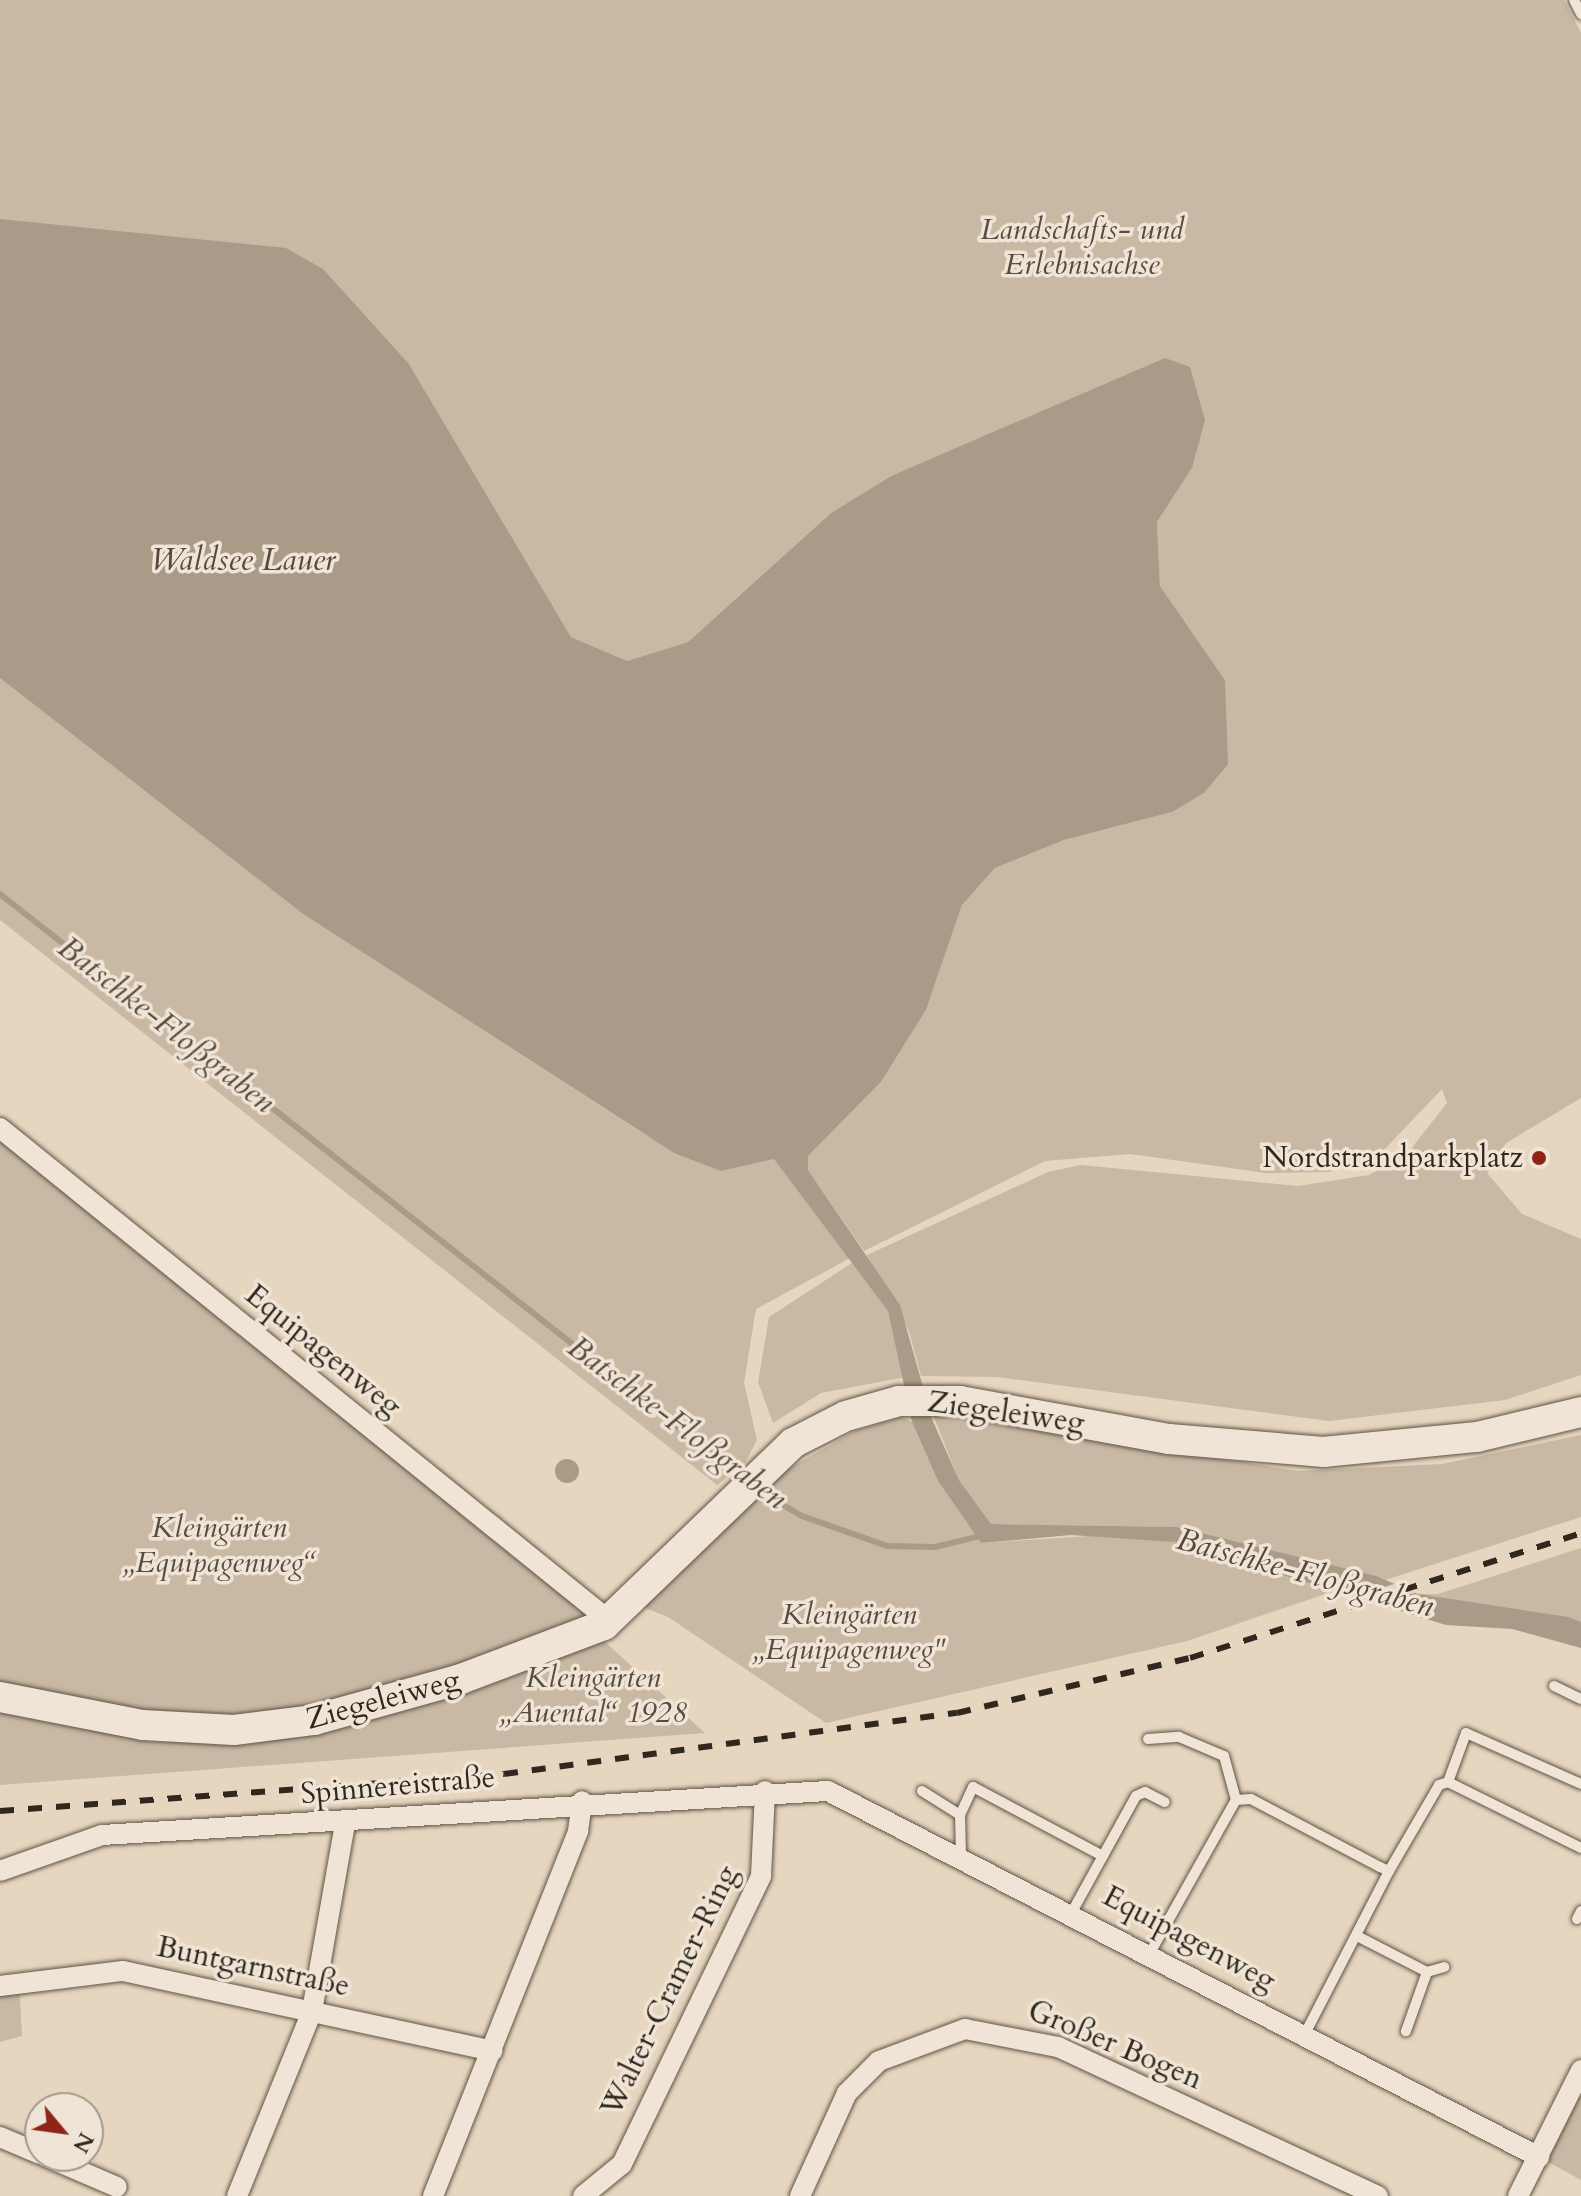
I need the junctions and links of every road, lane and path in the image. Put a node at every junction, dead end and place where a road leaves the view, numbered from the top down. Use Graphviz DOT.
graph roads {
  1 [pos="1574,0"];
  2 [pos="1581,14"];
  3 [pos="0,1128"];
  4 [pos="1581,1412"];
  5 [pos="604,1625"];
  6 [pos="1554,1686"];
  7 [pos="0,1697"];
  8 [pos="1581,1699"];
  9 [pos="1148,1739"];
  10 [pos="1448,1782"];
  11 [pos="1581,1784"];
  12 [pos="807,1790"];
  13 [pos="765,1791"];
  14 [pos="922,1791"];
  15 [pos="1236,1800"];
  16 [pos="582,1801"];
  17 [pos="1165,1802"];
  18 [pos="960,1815"];
  19 [pos="345,1824"];
  20 [pos="1581,1848"];
  21 [pos="961,1855"];
  22 [pos="1103,1856"];
  23 [pos="0,1871"];
  24 [pos="1389,1871"];
  25 [pos="1072,1912"];
  26 [pos="1357,1936"];
  27 [pos="1150,1953"];
  28 [pos="1444,1967"];
  29 [pos="1427,1972"];
  30 [pos="0,1986"];
  31 [pos="312,2011"];
  32 [pos="1406,2031"];
  33 [pos="1305,2034"];
  34 [pos="492,2051"];
  35 [pos="1581,2070"];
  36 [pos="0,2137"];
  37 [pos="24,2147"];
  38 [pos="1539,2157"];
  39 [pos="82,2172"];
  40 [pos="117,2187"];
  41 [pos="237,2196"];
  42 [pos="433,2196"];
  43 [pos="583,2196"];
  44 [pos="800,2196"];
  45 [pos="1378,2196"];
  46 [pos="1518,2196"];
  1 -- 2 [label="lane"];
  3 -- 5 [label="street, Equipagenweg"];
  4 -- 5 [label="main road, Ziegeleiweg"];
  5 -- 7 [label="main road, Ziegeleiweg"];
  6 -- 8 [label="lane"];
  9 -- 15 [label="lane"];
  10 -- 11 [label="lane"];
  10 -- 20 [label="lane"];
  10 -- 24 [label="lane"];
  12 -- 13 [label="street, Spinnereistraße"];
  12 -- 21 [label="street, Equipagenweg"];
  13 -- 16 [label="street, Spinnereistraße"];
  13 -- 43 [label="street, Walter-Cramer-Ring"];
  14 -- 18 [label="lane"];
  15 -- 24 [label="lane"];
  15 -- 27 [label="lane"];
  16 -- 19 [label="street, Spinnereistraße"];
  16 -- 34 [label="street"];
  17 -- 22 [label="lane"];
  18 -- 21 [label="lane"];
  18 -- 22 [label="lane"];
  19 -- 23 [label="street, Spinnereistraße"];
  19 -- 31 [label="street"];
  21 -- 25 [label="street, Equipagenweg"];
  22 -- 25 [label="lane"];
  24 -- 26 [label="lane"];
  25 -- 27 [label="street, Equipagenweg"];
  26 -- 29 [label="lane"];
  26 -- 33 [label="lane"];
  27 -- 33 [label="street, Equipagenweg"];
  28 -- 29 [label="lane"];
  29 -- 32 [label="lane"];
  30 -- 31 [label="street, Buntgarnstraße"];
  31 -- 34 [label="street, Buntgarnstraße"];
  31 -- 41 [label="street"];
  33 -- 38 [label="street, Equipagenweg"];
  34 -- 42 [label="street"];
  35 -- 38 [label="street"];
  36 -- 37 [label="street"];
  38 -- 46 [label="street"];
  39 -- 40 [label="street"];
  44 -- 45 [label="street, Großer Bogen"];
}
